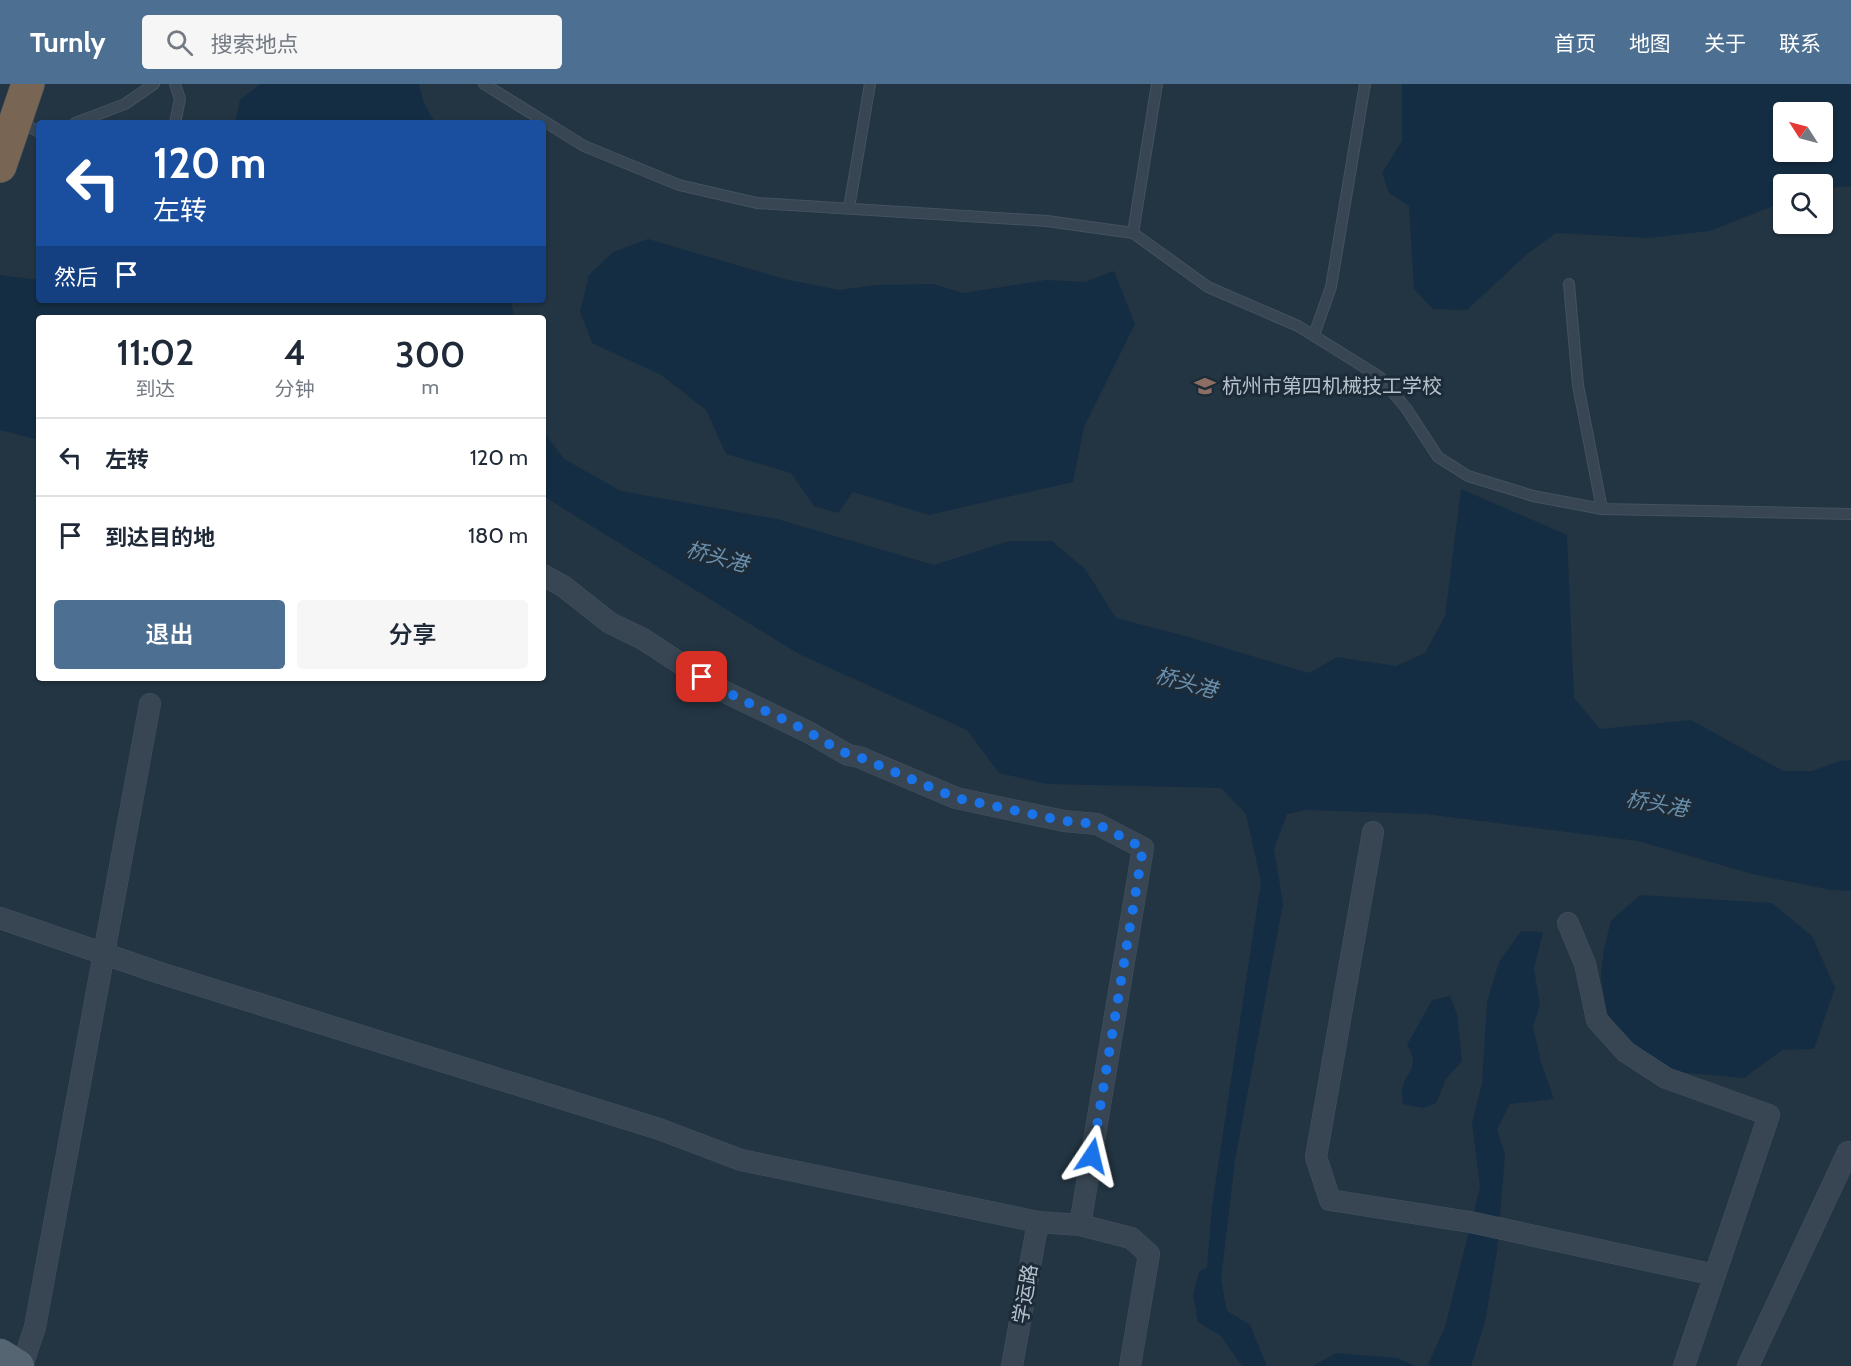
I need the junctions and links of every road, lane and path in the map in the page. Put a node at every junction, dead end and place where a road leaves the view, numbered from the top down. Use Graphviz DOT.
graph roads {
  1 [pos="28,84"];
  2 [pos="154,84"];
  3 [pos="175,84"];
  4 [pos="484,84"];
  5 [pos="870,84"];
  6 [pos="1157,84"];
  7 [pos="1365,84"];
  8 [pos="83,120"];
  9 [pos="176,120"];
  10 [pos="542,120"];
  11 [pos="546,122"];
  12 [pos="31,125"];
  13 [pos="0,166"];
  14 [pos="849,208"];
  15 [pos="1133,233"];
  16 [pos="1569,284"];
  17 [pos="1314,335"];
  18 [pos="1602,509"];
  19 [pos="1851,514"];
  20 [pos="546,577"];
  21 [pos="150,704"];
  22 [pos="1373,832"];
  23 [pos="0,918"];
  24 [pos="1568,923"];
  25 [pos="104,952"];
  26 [pos="1848,1152"];
  27 [pos="1038,1222"];
  28 [pos="1080,1225"];
  29 [pos="1714,1275"];
  30 [pos="0,1355"];
  31 [pos="20,1366"];
  32 [pos="1012,1366"];
  33 [pos="1130,1366"];
  34 [pos="1684,1366"];
  35 [pos="1748,1366"];
  1 -- 12 [label="highway"];
  2 -- 8 [label="lane"];
  3 -- 9 [label="lane"];
  4 -- 10 [label="lane"];
  5 -- 14 [label="lane"];
  6 -- 15 [label="lane"];
  7 -- 17 [label="lane"];
  11 -- 14 [label="lane"];
  12 -- 13 [label="highway"];
  14 -- 15 [label="lane"];
  15 -- 17 [label="lane"];
  16 -- 18 [label="lane"];
  17 -- 18 [label="lane"];
  18 -- 19 [label="lane"];
  20 -- 28 [label="street"];
  21 -- 25 [label="street"];
  22 -- 29 [label="street"];
  23 -- 25 [label="street"];
  24 -- 29 [label="street"];
  25 -- 27 [label="street"];
  25 -- 31 [label="street"];
  26 -- 35 [label="street"];
  27 -- 28 [label="street"];
  27 -- 32 [label="street, 学运路"];
  28 -- 33 [label="street"];
  29 -- 34 [label="street"];
  30 -- 31 [label="main road"];
}
